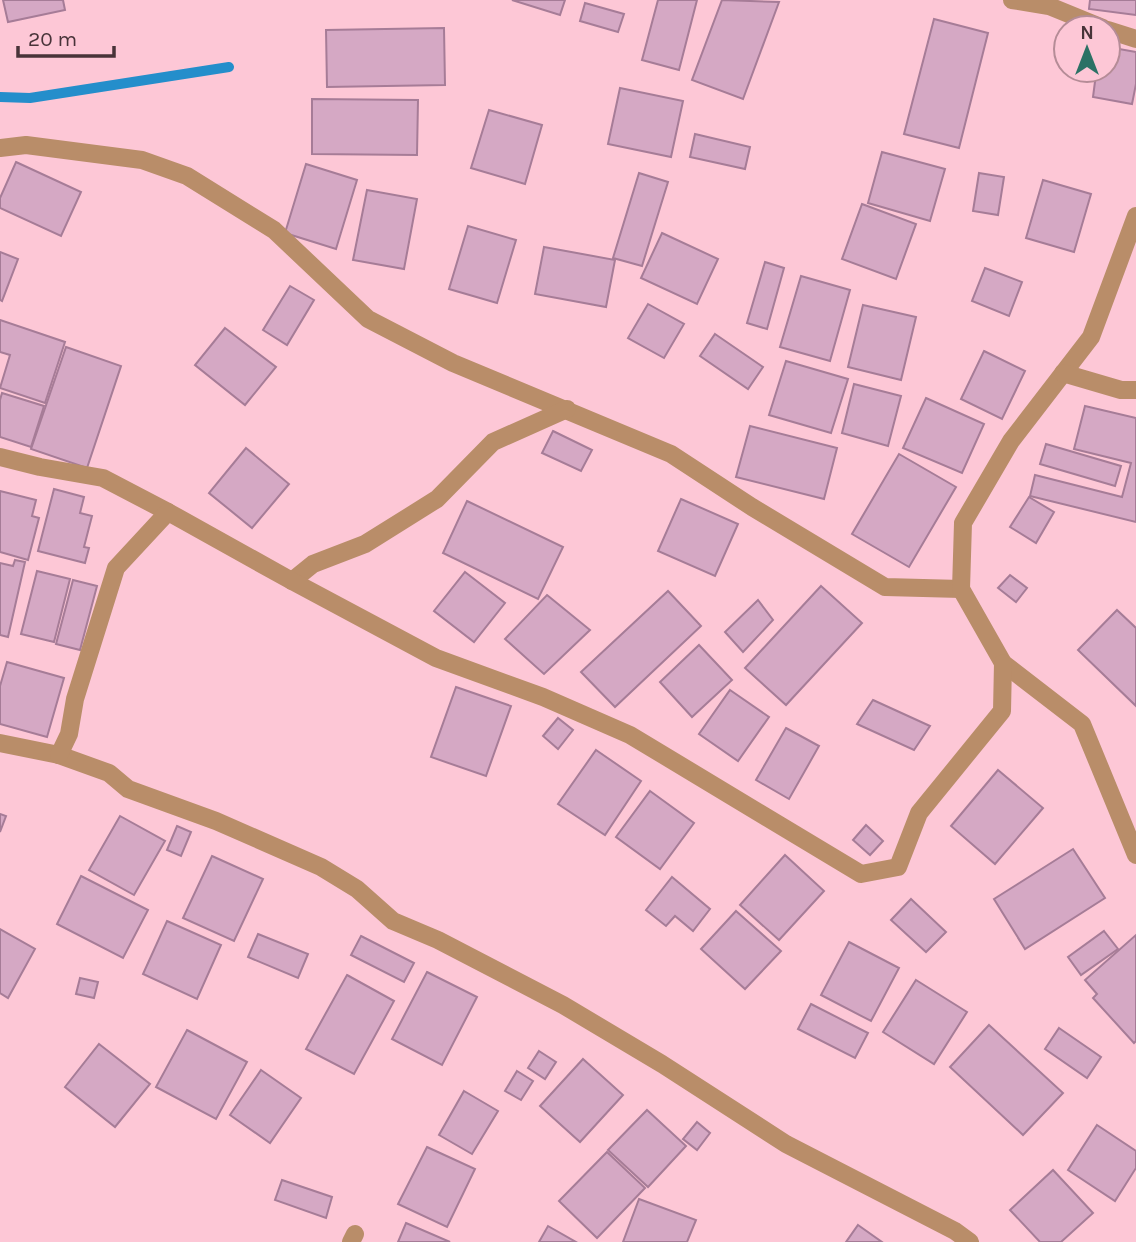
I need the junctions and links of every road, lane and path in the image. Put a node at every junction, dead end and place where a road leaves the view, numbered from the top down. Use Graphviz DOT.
graph roads {
  1 [pos="1013,0"];
  2 [pos="1068,14"];
  3 [pos="0,148"];
  4 [pos="1136,216"];
  5 [pos="1063,373"];
  6 [pos="1136,390"];
  7 [pos="567,410"];
  8 [pos="0,457"];
  9 [pos="168,512"];
  10 [pos="292,581"];
  11 [pos="961,589"];
  12 [pos="1003,663"];
  13 [pos="0,743"];
  14 [pos="59,755"];
  15 [pos="1136,855"];
  16 [pos="971,1242"];
  1 -- 2 [label="street"];
  3 -- 7 [label="street"];
  4 -- 5 [label="street"];
  5 -- 6 [label="street"];
  5 -- 11 [label="street"];
  7 -- 10 [label="street"];
  7 -- 11 [label="street"];
  8 -- 9 [label="street"];
  9 -- 10 [label="street"];
  9 -- 14 [label="street"];
  10 -- 12 [label="street"];
  11 -- 12 [label="street"];
  12 -- 15 [label="street"];
  13 -- 14 [label="street"];
  14 -- 16 [label="street"];
}
